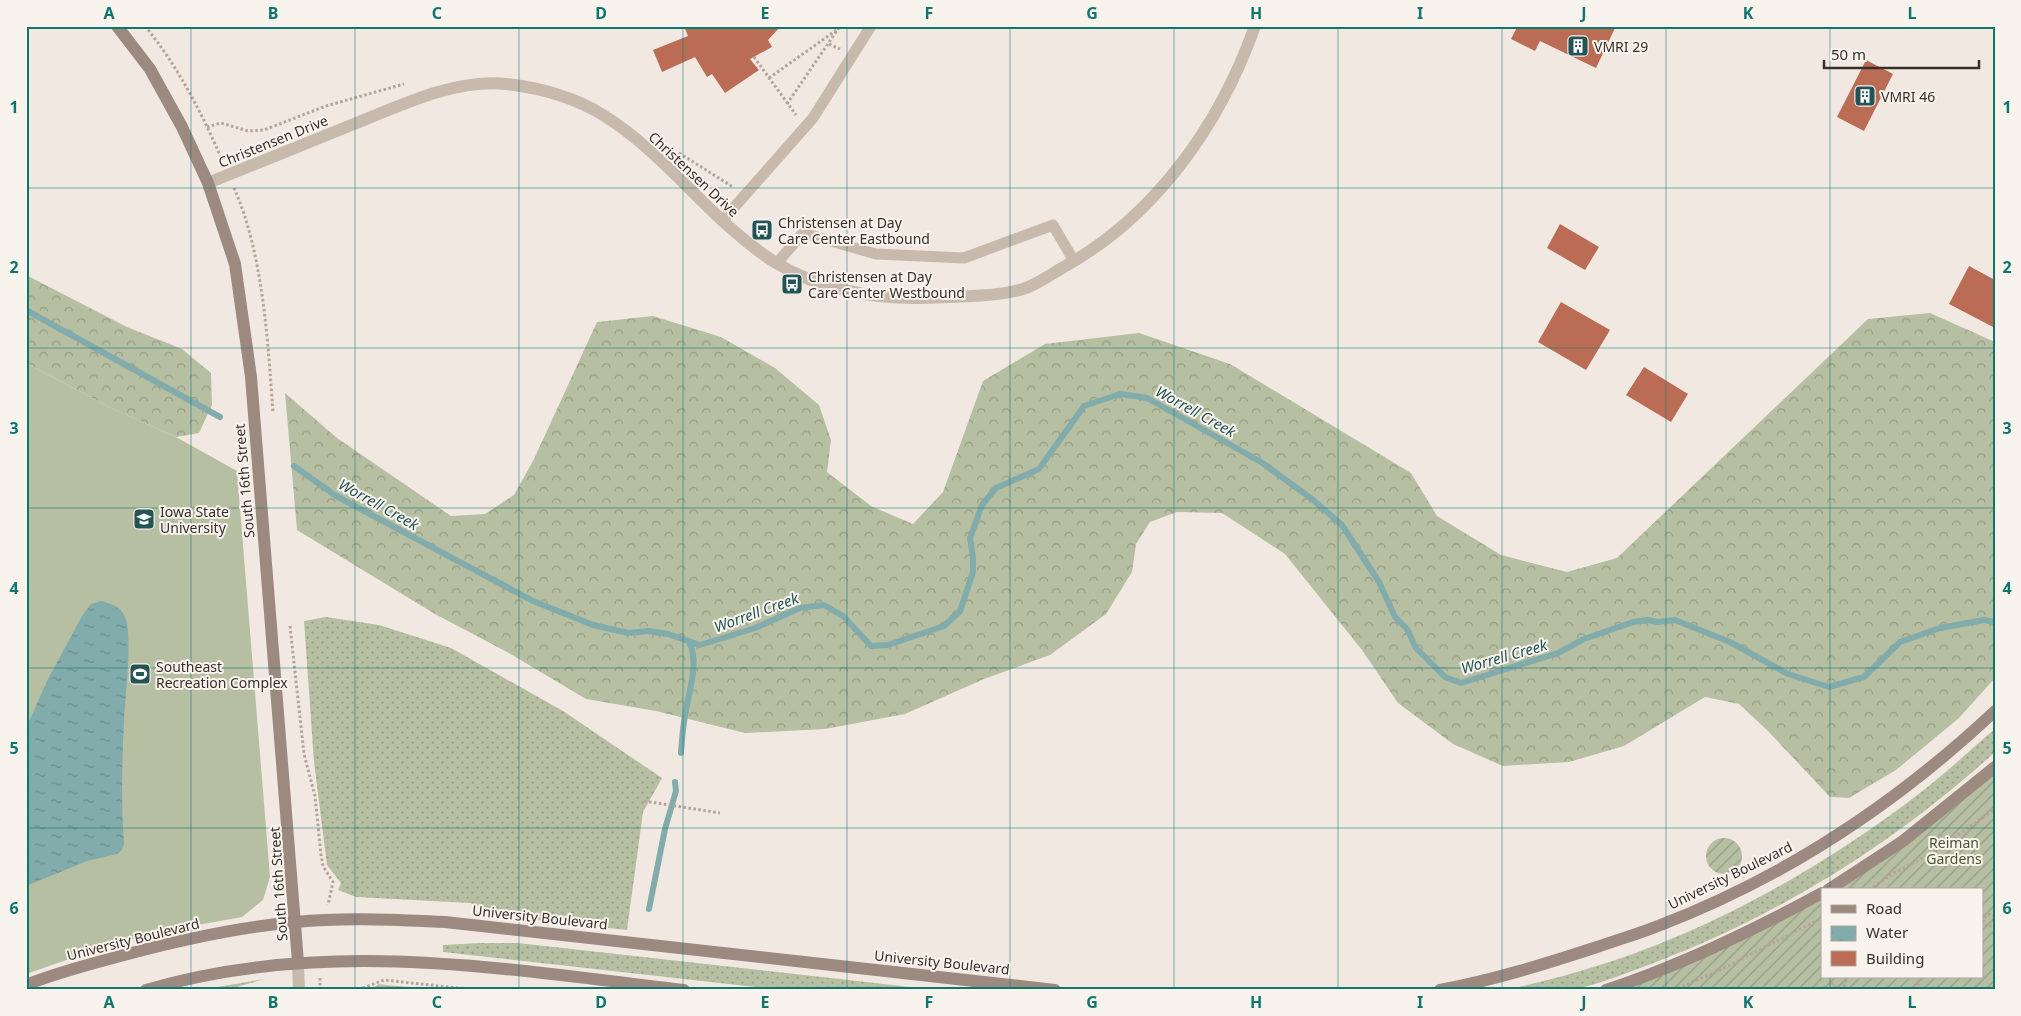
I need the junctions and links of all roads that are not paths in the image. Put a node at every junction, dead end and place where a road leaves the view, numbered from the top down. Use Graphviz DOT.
graph roads {
  1 [pos="117,26"];
  2 [pos="871,26"];
  3 [pos="1255,26"];
  4 [pos="208,183"];
  5 [pos="722,222"];
  6 [pos="1074,261"];
  7 [pos="777,263"];
  8 [pos="1995,711"];
  9 [pos="1995,767"];
  10 [pos="1831,888"];
  11 [pos="1821,894"];
  12 [pos="296,922"];
  13 [pos="298,962"];
  14 [pos="26,985"];
  15 [pos="146,990"];
  16 [pos="299,990"];
  17 [pos="684,990"];
  18 [pos="1055,990"];
  19 [pos="1440,990"];
  20 [pos="1606,990"];
  1 -- 4 [label="main road, South 16th Street"];
  2 -- 5 [label="lane"];
  3 -- 6 [label="street, Christensen Drive"];
  4 -- 5 [label="street, Christensen Drive"];
  4 -- 12 [label="main road, South 16th Street"];
  5 -- 7 [label="street, Christensen Drive"];
  6 -- 7 [label="street, Christensen Drive"];
  6 -- 7 [label="lane"];
  8 -- 19 [label="main road, University Boulevard"];
  9 -- 10 [label="main road"];
  11 -- 20 [label="main road"];
  12 -- 13 [label="main road, South 16th Street"];
  12 -- 14 [label="main road, University Boulevard"];
  12 -- 18 [label="main road, University Boulevard"];
  13 -- 15 [label="main road"];
  13 -- 16 [label="street"];
  13 -- 17 [label="main road"];
}
